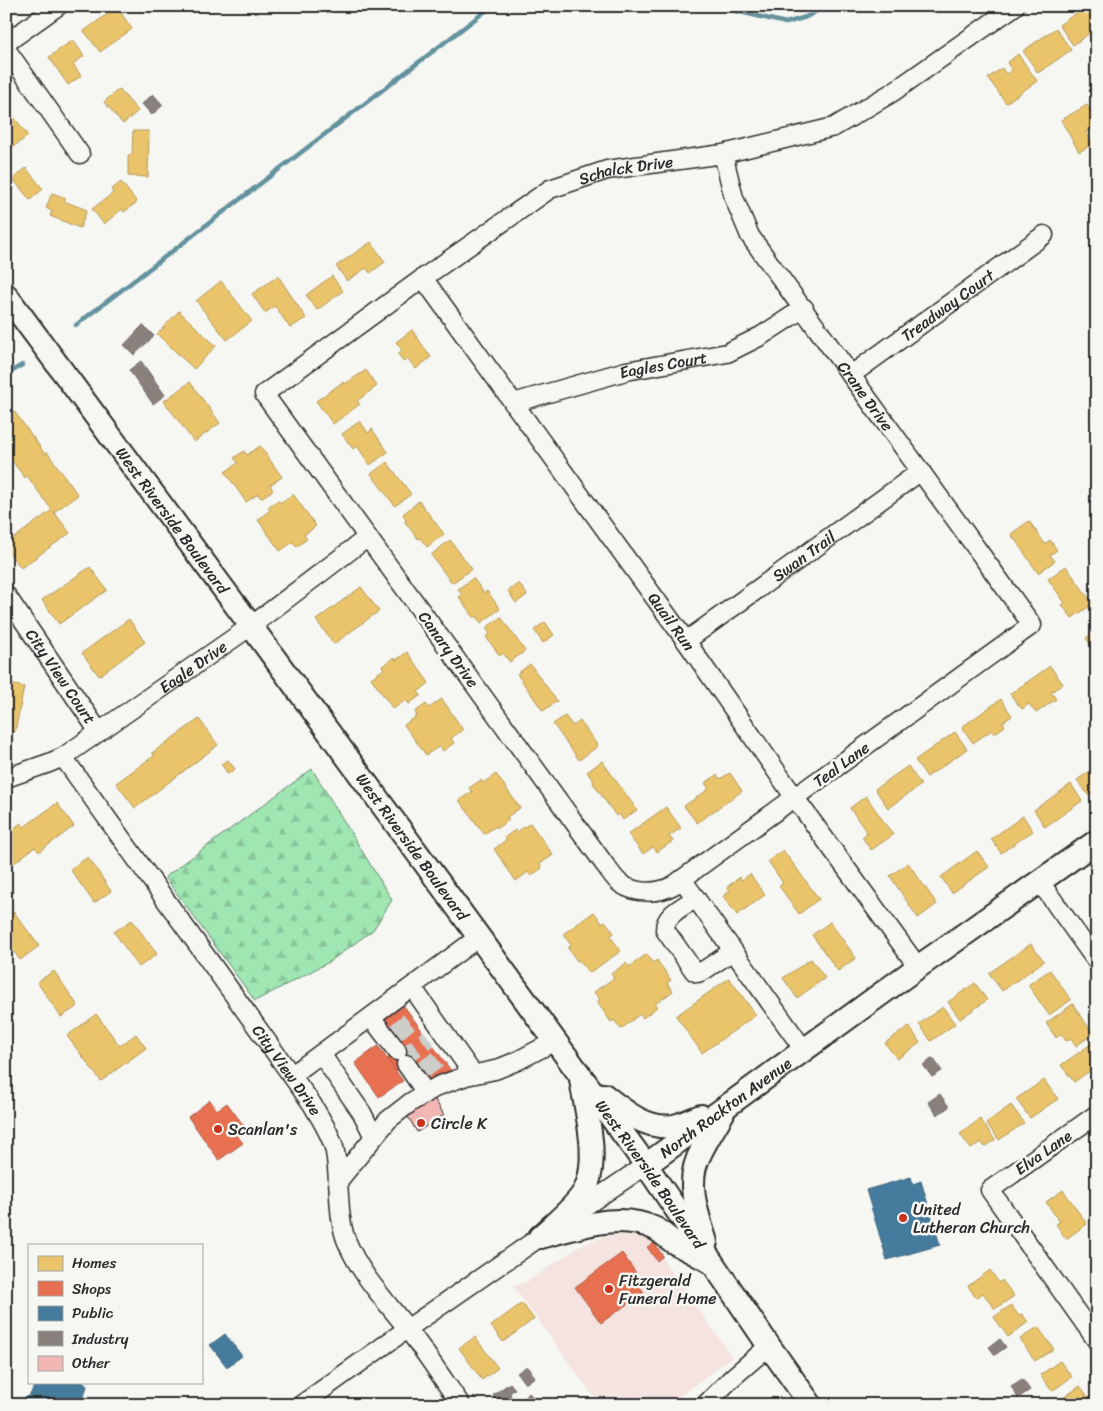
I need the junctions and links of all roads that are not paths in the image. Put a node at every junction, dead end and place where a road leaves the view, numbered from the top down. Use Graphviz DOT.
graph roads {
  1 [pos="58,6"];
  2 [pos="1015,6"];
  3 [pos="6,43"];
  4 [pos="6,49"];
  5 [pos="80,154"];
  6 [pos="724,154"];
  7 [pos="1044,235"];
  8 [pos="423,278"];
  9 [pos="6,295"];
  10 [pos="804,308"];
  11 [pos="851,375"];
  12 [pos="264,394"];
  13 [pos="514,402"];
  14 [pos="921,471"];
  15 [pos="368,537"];
  16 [pos="6,595"];
  17 [pos="1032,625"];
  18 [pos="251,626"];
  19 [pos="686,641"];
  20 [pos="99,732"];
  21 [pos="62,757"];
  22 [pos="6,778"];
  23 [pos="795,798"];
  24 [pos="1097,841"];
  25 [pos="682,879"];
  26 [pos="1040,882"];
  27 [pos="644,891"];
  28 [pos="696,898"];
  29 [pos="479,937"];
  30 [pos="733,951"];
  31 [pos="1097,962"];
  32 [pos="918,967"];
  33 [pos="412,987"];
  34 [pos="371,1017"];
  35 [pos="555,1041"];
  36 [pos="804,1050"];
  37 [pos="321,1054"];
  38 [pos="474,1074"];
  39 [pos="292,1076"];
  40 [pos="581,1076"];
  41 [pos="426,1093"];
  42 [pos="727,1106"];
  43 [pos="1097,1114"];
  44 [pos="374,1137"];
  45 [pos="646,1165"];
  46 [pos="339,1180"];
  47 [pos="540,1237"];
  48 [pos="712,1262"];
  49 [pos="407,1328"];
  50 [pos="1097,1341"];
  51 [pos="769,1346"];
  52 [pos="301,1405"];
  53 [pos="461,1405"];
  54 [pos="705,1405"];
  55 [pos="811,1405"];
  1 -- 3 [label="street"];
  2 -- 6 [label="street, Schalck Drive"];
  4 -- 5 [label="street"];
  6 -- 8 [label="street, Schalck Drive"];
  6 -- 10 [label="street, Crane Drive"];
  7 -- 11 [label="street, Treadway Court"];
  8 -- 12 [label="street, Schalck Drive"];
  8 -- 13 [label="street, Quail Run"];
  9 -- 18 [label="main road, West Riverside Boulevard"];
  10 -- 11 [label="street, Crane Drive"];
  10 -- 13 [label="street, Eagles Court"];
  11 -- 14 [label="street, Crane Drive"];
  12 -- 15 [label="street, Canary Drive"];
  13 -- 19 [label="street, Quail Run"];
  14 -- 17 [label="street, Crane Drive"];
  14 -- 19 [label="street, Swan Trail"];
  15 -- 18 [label="street, Eagle Drive"];
  15 -- 27 [label="street, Canary Drive"];
  16 -- 20 [label="street, City View Court"];
  17 -- 23 [label="street, Teal Lane"];
  18 -- 20 [label="street, Eagle Drive"];
  18 -- 29 [label="main road, West Riverside Boulevard"];
  19 -- 23 [label="street, Quail Run"];
  20 -- 21 [label="street, Eagle Drive"];
  21 -- 22 [label="street, Eagle Drive"];
  21 -- 39 [label="street, City View Drive"];
  23 -- 25 [label="street, Teal Lane"];
  23 -- 32 [label="street, Quail Run"];
  24 -- 26 [label="main road, North Rockton Avenue"];
  25 -- 27 [label="street, Teal Lane"];
  25 -- 28 [label="street"];
  26 -- 31 [label="street"];
  26 -- 32 [label="main road, North Rockton Avenue"];
  28 -- 30 [label="street"];
  28 -- 30 [label="street"];
  29 -- 33 [label="street"];
  29 -- 35 [label="main road, West Riverside Boulevard"];
  30 -- 36 [label="street"];
  32 -- 36 [label="main road, North Rockton Avenue"];
  33 -- 34 [label="street"];
  33 -- 38 [label="street"];
  34 -- 37 [label="street"];
  34 -- 41 [label="street"];
  35 -- 38 [label="street"];
  35 -- 40 [label="main road, West Riverside Boulevard"];
  36 -- 42 [label="main road, North Rockton Avenue"];
  37 -- 39 [label="street"];
  37 -- 44 [label="street"];
  38 -- 41 [label="street"];
  39 -- 46 [label="street, City View Drive"];
  40 -- 42 [label="main road"];
  40 -- 45 [label="main road, West Riverside Boulevard"];
  40 -- 47 [label="main road"];
  41 -- 44 [label="street"];
  42 -- 45 [label="main road, North Rockton Avenue"];
  42 -- 48 [label="main road"];
  43 -- 50 [label="street, Elva Lane"];
  44 -- 46 [label="street"];
  45 -- 47 [label="street, North Rockton Avenue"];
  45 -- 48 [label="main road, West Riverside Boulevard"];
  46 -- 49 [label="street, City View Drive"];
  47 -- 48 [label="main road"];
  47 -- 49 [label="street, North Rockton Avenue"];
  48 -- 51 [label="main road, West Riverside Boulevard"];
  49 -- 52 [label="street, North Rockton Avenue"];
  49 -- 53 [label="street, City View Drive"];
  51 -- 54 [label="street"];
  51 -- 55 [label="main road, West Riverside Boulevard"];
}
